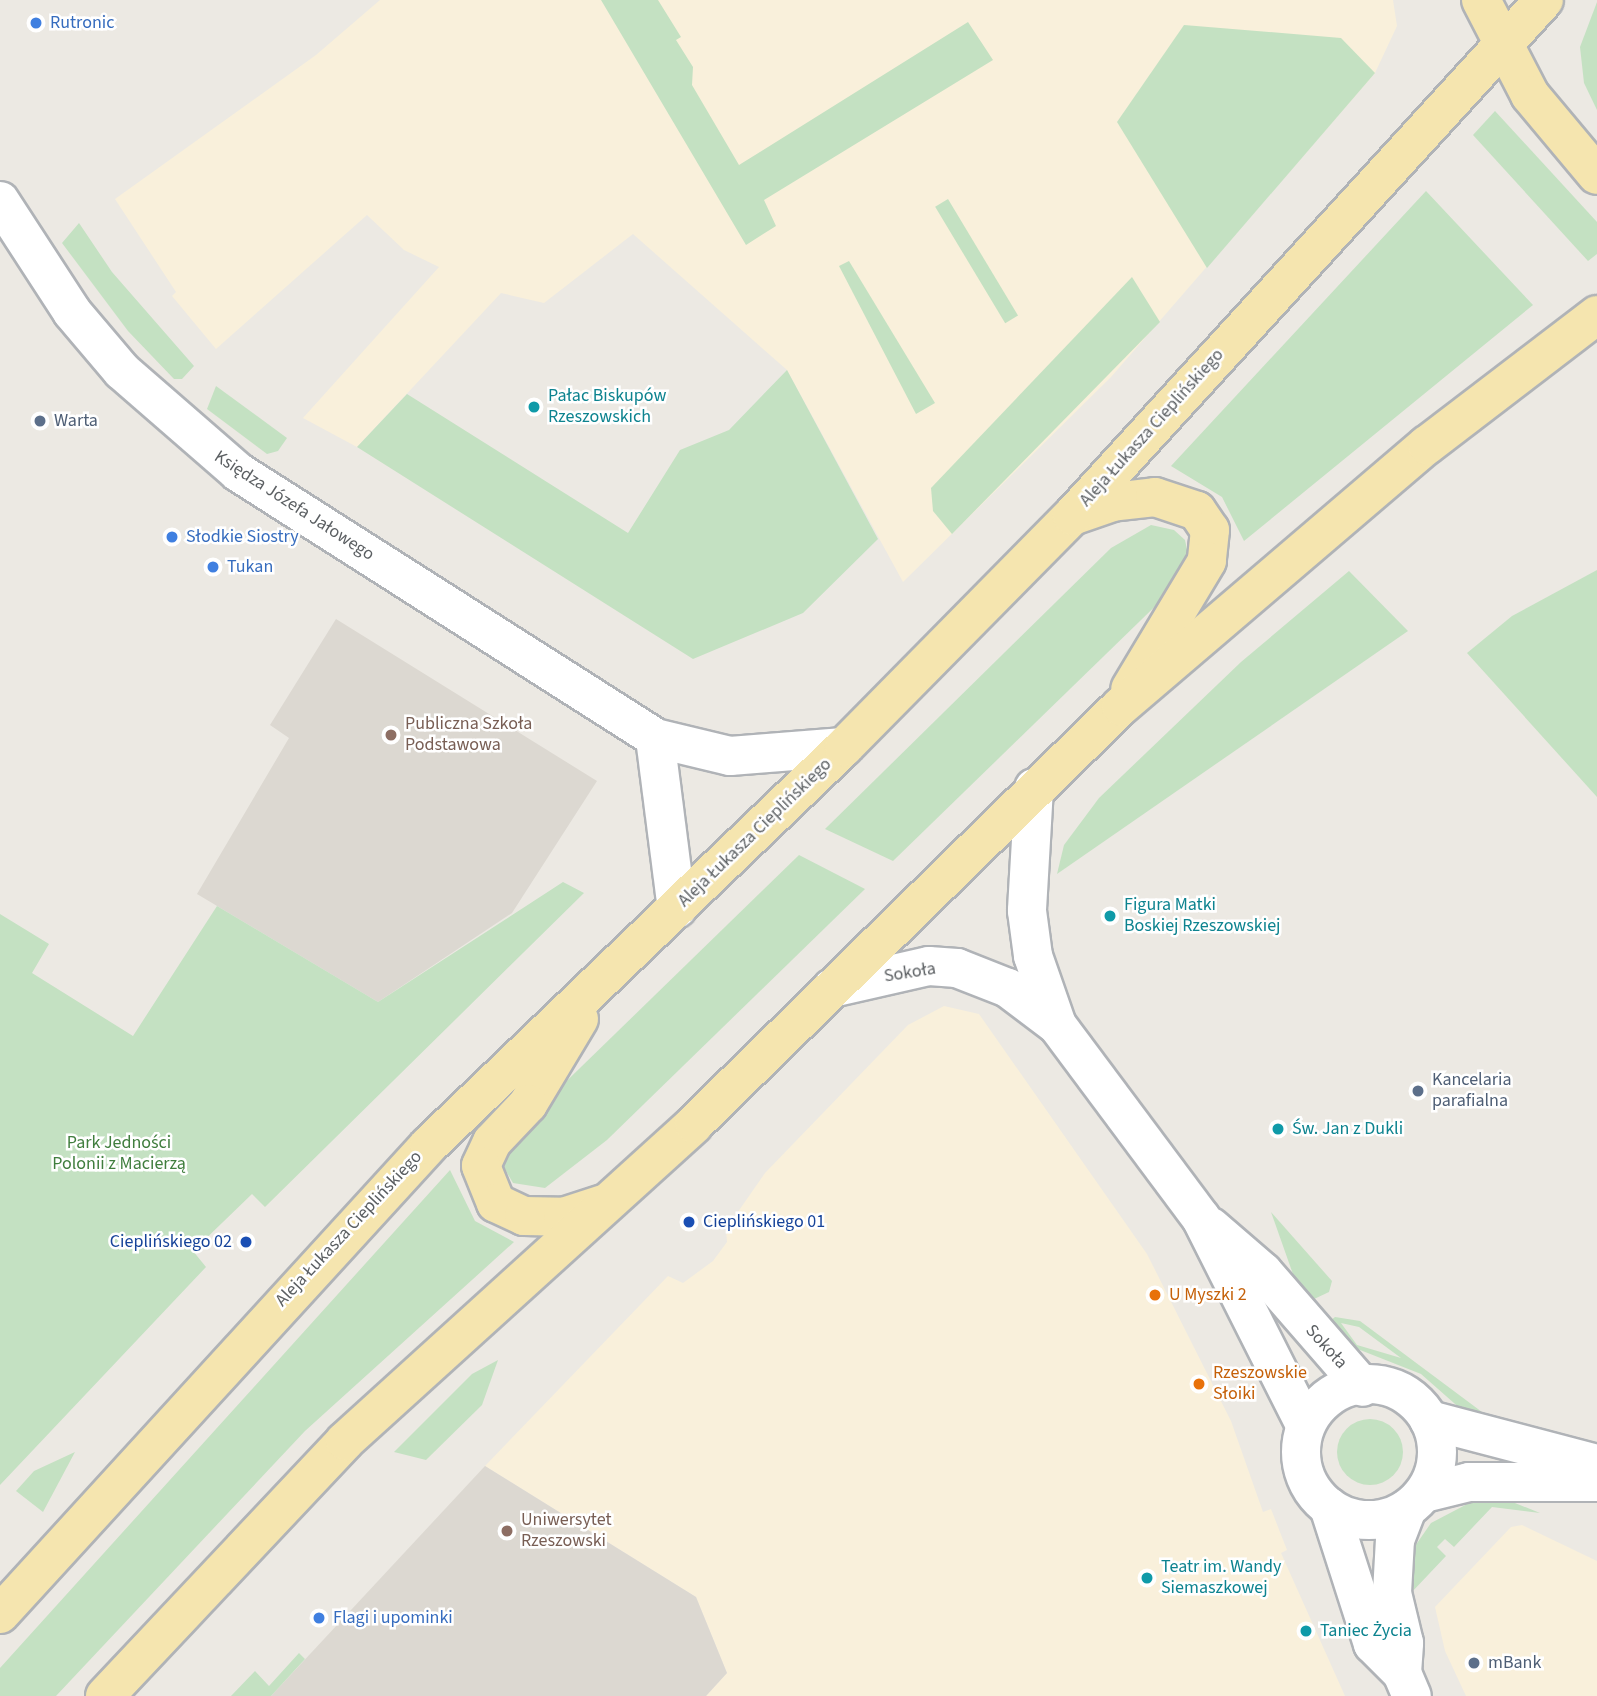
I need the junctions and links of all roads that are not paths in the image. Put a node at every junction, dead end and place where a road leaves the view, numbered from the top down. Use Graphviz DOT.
graph roads {
  1 [pos="1480,0"];
  2 [pos="1544,0"];
  3 [pos="1502,45"];
  4 [pos="1597,175"];
  5 [pos="0,201"];
  6 [pos="1597,315"];
  7 [pos="1072,516"];
  8 [pos="1121,706"];
  9 [pos="655,738"];
  10 [pos="844,747"];
  11 [pos="1034,788"];
  12 [pos="677,909"];
  13 [pos="832,988"];
  14 [pos="592,992"];
  15 [pos="1057,1025"];
  16 [pos="610,1203"];
  17 [pos="1201,1218"];
  18 [pos="1363,1387"];
  19 [pos="1429,1420"];
  20 [pos="1304,1423"];
  21 [pos="1597,1464"];
  22 [pos="1597,1482"];
  23 [pos="1416,1501"];
  24 [pos="1329,1507"];
  25 [pos="0,1614"];
  26 [pos="1407,1685"];
  27 [pos="105,1696"];
  1 -- 3 [label="main road"];
  2 -- 3 [label="main road, Aleja Łukasza Cieplińskiego"];
  3 -- 4 [label="main road"];
  3 -- 7 [label="main road, Aleja Łukasza Cieplińskiego"];
  5 -- 9 [label="street, Księdza Józefa Jałowego"];
  6 -- 8 [label="main road"];
  7 -- 8 [label="main road"];
  7 -- 10 [label="main road, Aleja Łukasza Cieplińskiego"];
  8 -- 11 [label="main road"];
  9 -- 10 [label="street, Księdza Józefa Jałowego"];
  9 -- 12 [label="street"];
  10 -- 12 [label="main road, Aleja Łukasza Cieplińskiego"];
  11 -- 13 [label="main road"];
  11 -- 15 [label="street, Sokoła"];
  12 -- 14 [label="main road, Aleja Łukasza Cieplińskiego"];
  13 -- 15 [label="street, Sokoła"];
  13 -- 16 [label="main road"];
  14 -- 16 [label="main road"];
  14 -- 25 [label="main road, Aleja Łukasza Cieplińskiego"];
  15 -- 17 [label="street, Sokoła"];
  16 -- 27 [label="main road"];
  17 -- 18 [label="street, Sokoła"];
  17 -- 20 [label="street, Sokoła"];
  18 -- 19 [label="street"];
  18 -- 20 [label="street"];
  19 -- 21 [label="street"];
  19 -- 23 [label="street"];
  20 -- 24 [label="street"];
  22 -- 23 [label="street"];
  23 -- 24 [label="street"];
  23 -- 26 [label="street"];
  24 -- 26 [label="street"];
}
